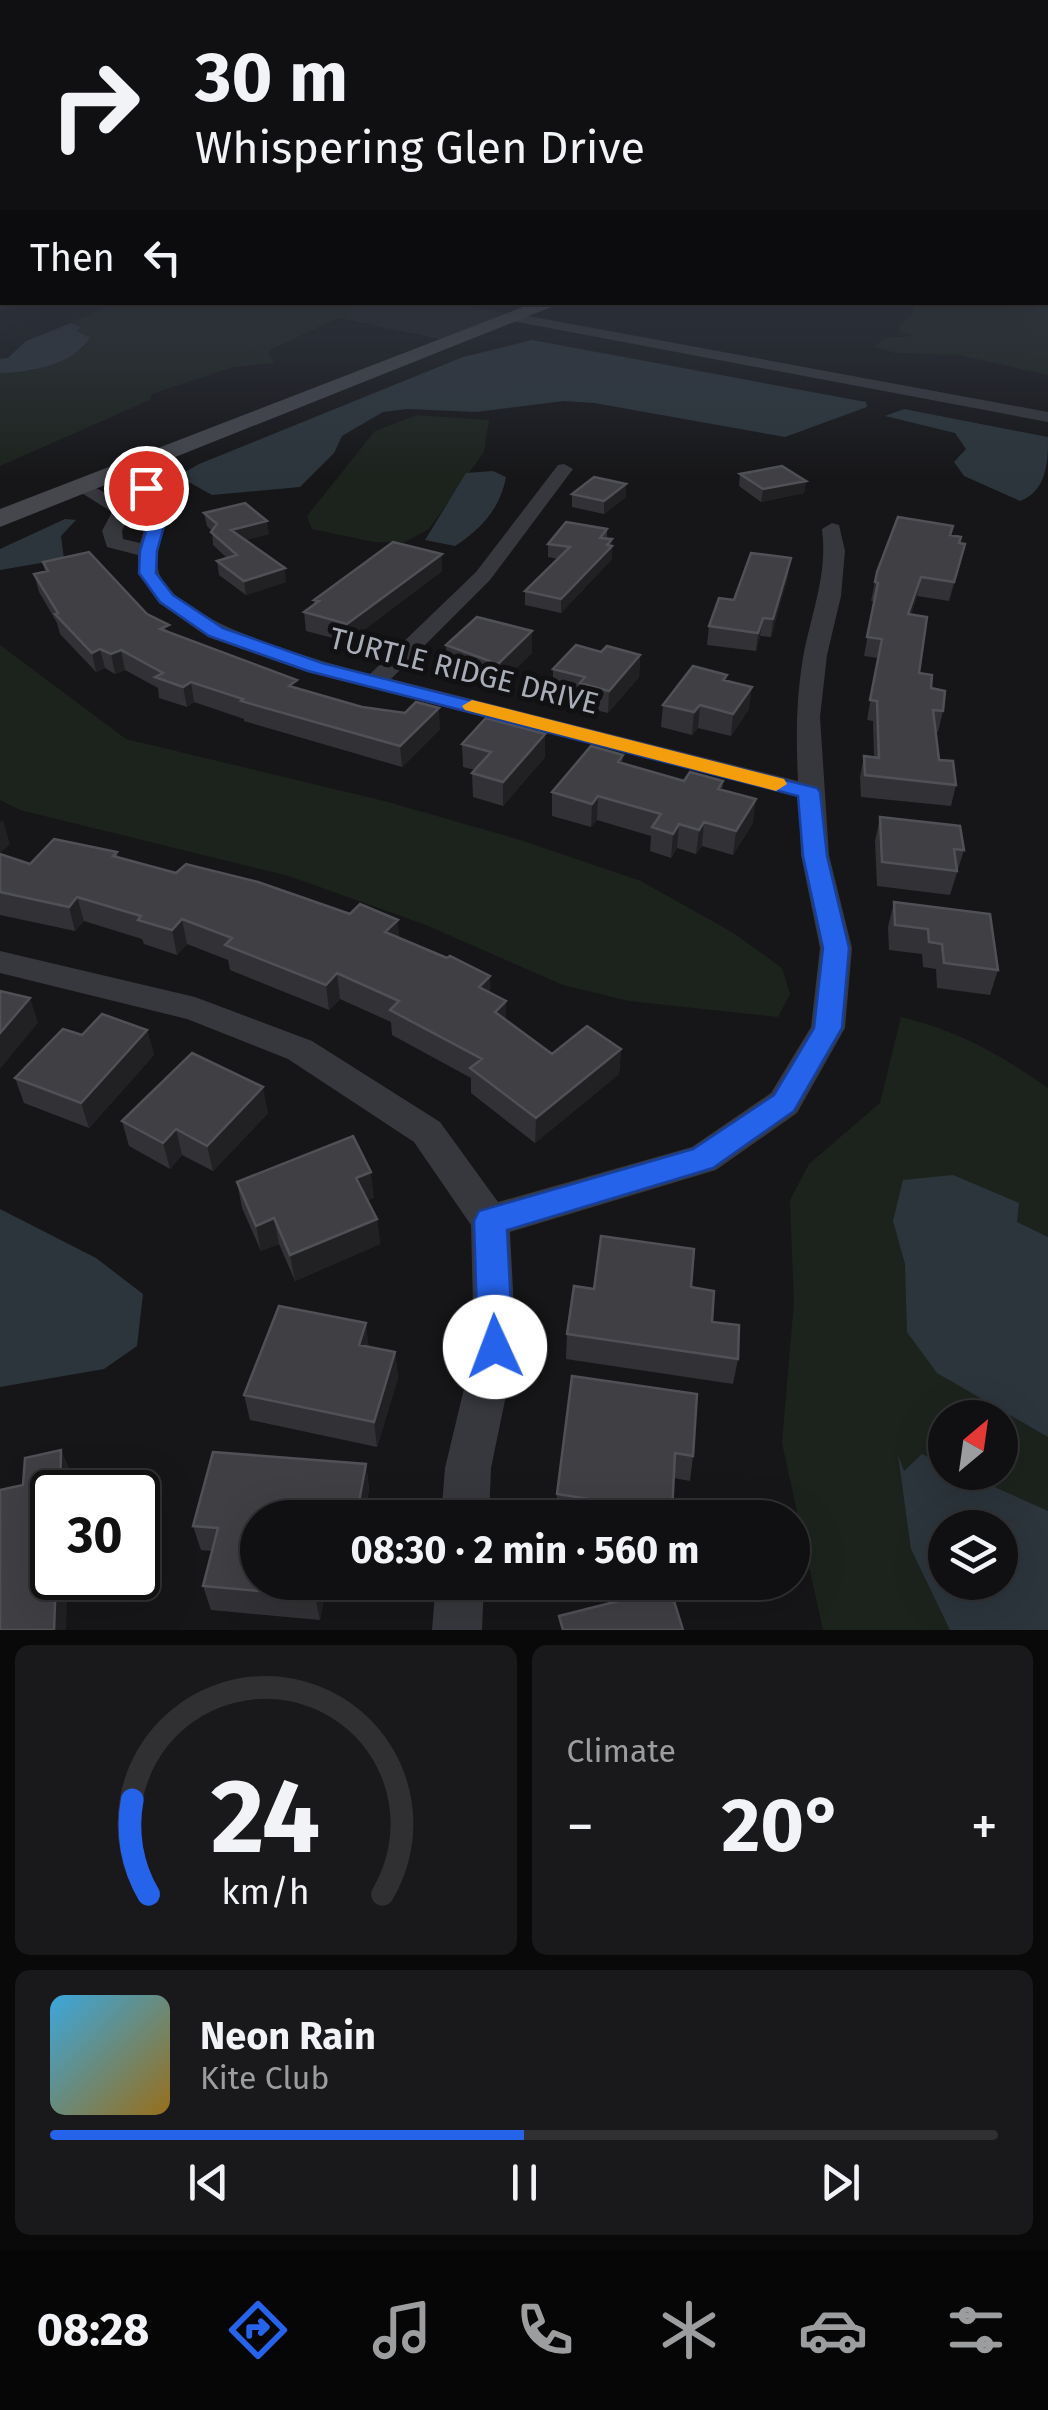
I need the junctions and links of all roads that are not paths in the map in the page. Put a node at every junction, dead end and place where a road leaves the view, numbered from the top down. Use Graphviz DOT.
graph roads {
  1 [pos="499,325"];
  2 [pos="555,325"];
  3 [pos="1048,417"];
  4 [pos="564,469"];
  5 [pos="120,473"];
  6 [pos="81,487"];
  7 [pos="118,518"];
  8 [pos="0,519"];
  9 [pos="158,519"];
  10 [pos="832,529"];
  11 [pos="148,551"];
  12 [pos="375,682"];
  13 [pos="809,792"];
  14 [pos="0,962"];
  15 [pos="490,1221"];
  16 [pos="466,1500"];
  17 [pos="459,1600"];
  18 [pos="457,1630"];
  1 -- 5 [label="street"];
  2 -- 3 [label="street"];
  4 -- 12 [label="street"];
  5 -- 6 [label="street"];
  5 -- 9 [label="street"];
  6 -- 7 [label="street"];
  6 -- 8 [label="street"];
  7 -- 9 [label="street"];
  7 -- 11 [label="street"];
  9 -- 11 [label="street"];
  10 -- 13 [label="street"];
  11 -- 12 [label="street, TURTLE RIDGE DRIVE"];
  12 -- 13 [label="street, TURTLE RIDGE DRIVE"];
  13 -- 15 [label="street"];
  14 -- 15 [label="street"];
  15 -- 16 [label="street"];
  17 -- 18 [label="street"];
}
